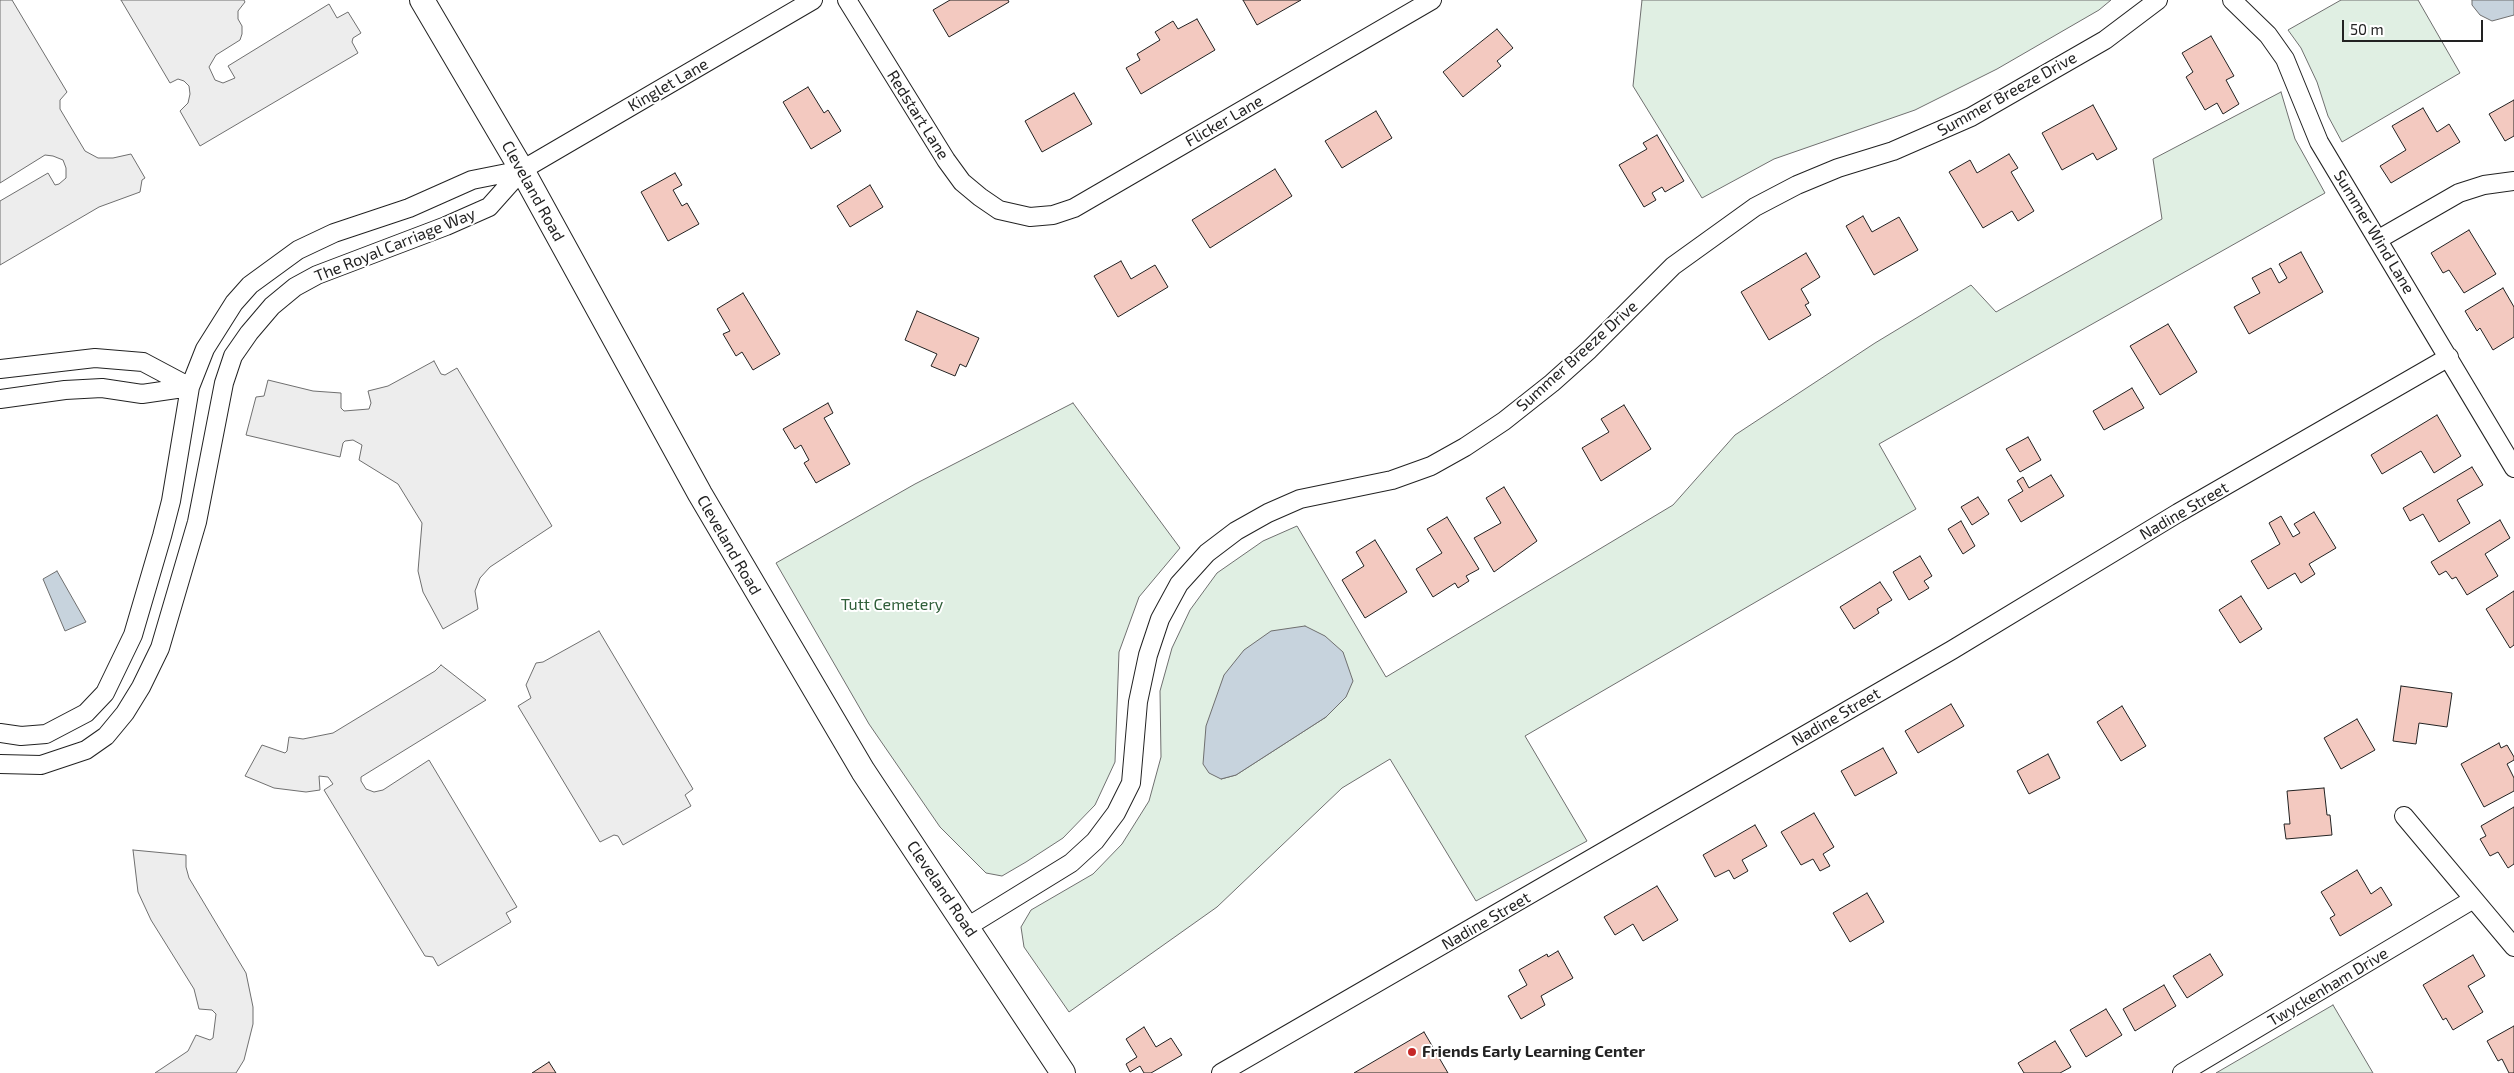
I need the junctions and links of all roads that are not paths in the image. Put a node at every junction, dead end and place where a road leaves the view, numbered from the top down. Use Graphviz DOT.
graph roads {
  1 [pos="422,0"];
  2 [pos="813,0"];
  3 [pos="847,0"];
  4 [pos="1432,0"];
  5 [pos="2158,0"];
  6 [pos="2232,0"];
  7 [pos="522,170"];
  8 [pos="2514,181"];
  9 [pos="1008,213"];
  10 [pos="2379,239"];
  11 [pos="2449,357"];
  12 [pos="0,369"];
  13 [pos="190,387"];
  14 [pos="0,399"];
  15 [pos="2514,468"];
  16 [pos="0,733"];
  17 [pos="0,764"];
  18 [pos="2404,816"];
  19 [pos="2472,900"];
  20 [pos="967,927"];
  21 [pos="2514,947"];
  22 [pos="1063,1073"];
  23 [pos="1221,1073"];
  24 [pos="2182,1073"];
  1 -- 7 [label="main road, Cleveland Road"];
  2 -- 7 [label="street, Kinglet Lane"];
  3 -- 9 [label="street, Redstart Lane"];
  4 -- 9 [label="street, Flicker Lane"];
  5 -- 20 [label="street, Summer Breeze Drive"];
  6 -- 10 [label="street, Summer Wind Lane"];
  7 -- 13 [label="street, The Royal Carriage Way"];
  7 -- 17 [label="street, The Royal Carriage Way"];
  7 -- 20 [label="main road, Cleveland Road"];
  8 -- 10 [label="street"];
  10 -- 11 [label="street, Summer Wind Lane"];
  11 -- 15 [label="street, Summer Wind Lane"];
  11 -- 23 [label="street, Nadine Street"];
  12 -- 13 [label="street"];
  13 -- 14 [label="street"];
  13 -- 16 [label="street, The Royal Carriage Way"];
  18 -- 19 [label="street"];
  19 -- 21 [label="street"];
  19 -- 24 [label="street, Twyckenham Drive"];
  20 -- 22 [label="main road, Cleveland Road"];
}
